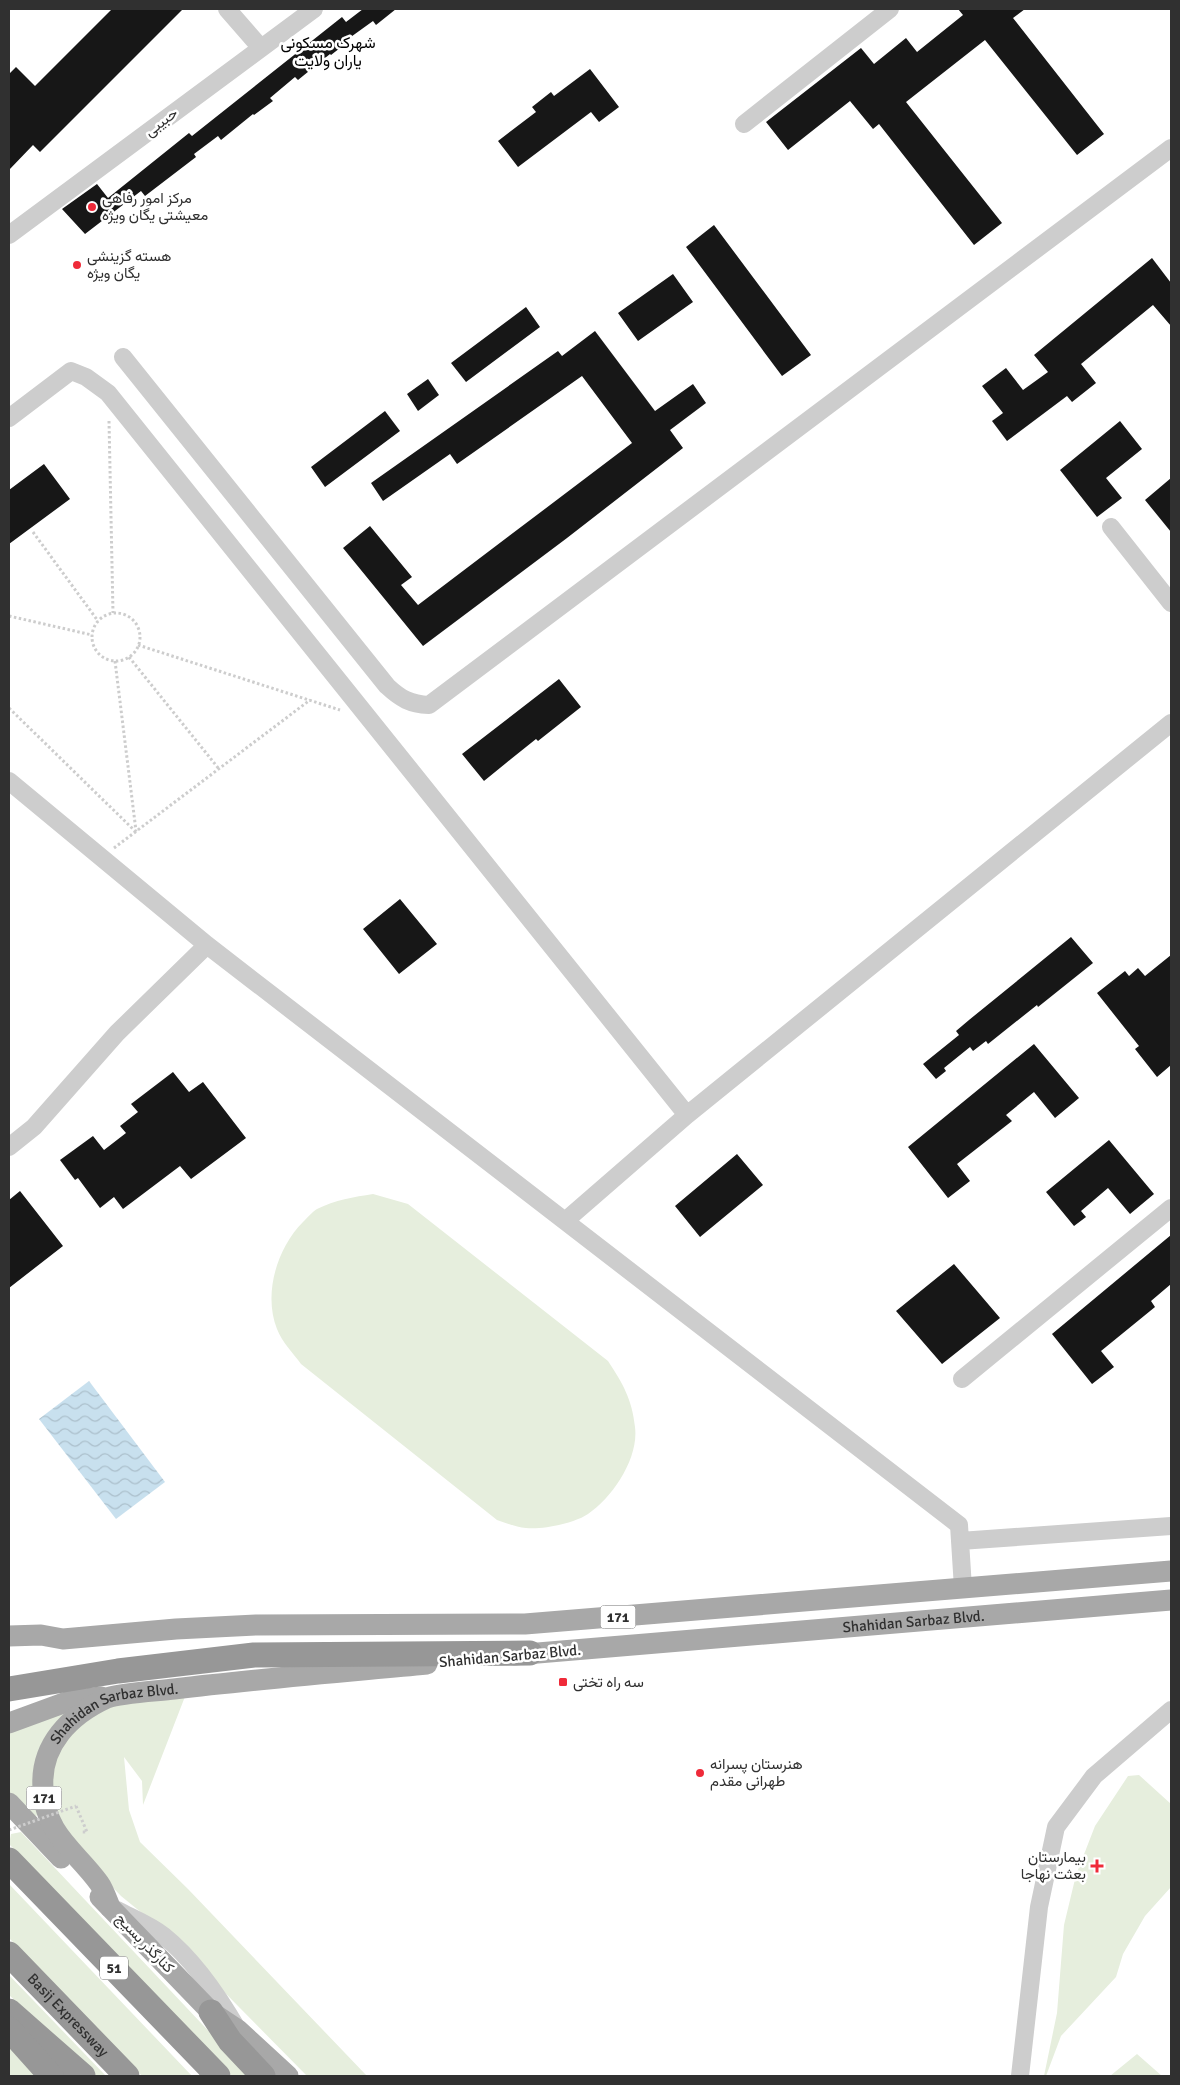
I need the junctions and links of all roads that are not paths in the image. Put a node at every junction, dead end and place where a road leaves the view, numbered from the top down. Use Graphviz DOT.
graph roads {
  1 [pos="227,9"];
  2 [pos="314,9"];
  3 [pos="890,9"];
  4 [pos="261,48"];
  5 [pos="744,124"];
  6 [pos="1171,148"];
  7 [pos="9,235"];
  8 [pos="123,358"];
  9 [pos="9,418"];
  10 [pos="1111,526"];
  11 [pos="1171,603"];
  12 [pos="1171,724"];
  13 [pos="9,781"];
  14 [pos="206,945"];
  15 [pos="687,1115"];
  16 [pos="9,1147"];
  17 [pos="1171,1208"];
  18 [pos="564,1221"];
  19 [pos="962,1379"];
  20 [pos="1171,1526"];
  21 [pos="960,1541"];
  22 [pos="1171,1571"];
  23 [pos="963,1588"];
  24 [pos="1171,1600"];
  25 [pos="9,1636"];
  26 [pos="63,1639"];
  27 [pos="9,1649"];
  28 [pos="530,1653"];
  29 [pos="16,1688"];
  30 [pos="109,1697"];
  31 [pos="1171,1710"];
  32 [pos="9,1724"];
  33 [pos="9,1803"];
  34 [pos="9,1860"];
  35 [pos="110,1907"];
  36 [pos="9,1954"];
  37 [pos="9,2010"];
  38 [pos="211,2012"];
  39 [pos="9,2028"];
  40 [pos="238,2030"];
  41 [pos="51,2076"];
  42 [pos="83,2076"];
  43 [pos="127,2076"];
  44 [pos="218,2076"];
  45 [pos="263,2076"];
  46 [pos="288,2076"];
  47 [pos="1020,2076"];
  1 -- 4 [label="street"];
  2 -- 4 [label="street, حبیبی"];
  3 -- 5 [label="street"];
  4 -- 7 [label="street, حبیبی"];
  6 -- 8 [label="street"];
  9 -- 15 [label="street"];
  10 -- 11 [label="street"];
  12 -- 15 [label="street"];
  13 -- 14 [label="street"];
  14 -- 16 [label="street"];
  14 -- 18 [label="street"];
  15 -- 18 [label="street"];
  17 -- 19 [label="street"];
  18 -- 21 [label="street"];
  20 -- 21 [label="street"];
  21 -- 23 [label="street"];
  22 -- 23 [label="main road, Shahidan Sarbaz Blvd. / 171"];
  23 -- 26 [label="main road, Shahidan Sarbaz Blvd. / 171"];
  24 -- 28 [label="main road, Shahidan Sarbaz Blvd. / 171"];
  25 -- 26 [label="main road, Shahidan Sarbaz Blvd. / 171"];
  26 -- 27 [label="main road"];
  28 -- 29 [label="highway"];
  28 -- 30 [label="main road, Shahidan Sarbaz Blvd. / 171"];
  30 -- 32 [label="main road"];
  30 -- 35 [label="main road, Shahidan Sarbaz Blvd. / 171"];
  31 -- 47 [label="street"];
  33 -- 35 [label="main road, کنارگذر بسیج"];
  34 -- 44 [label="highway, 51"];
  35 -- 38 [label="main road, کنارگذر بسیج"];
  35 -- 40 [label="street"];
  36 -- 43 [label="highway, Basij Expressway"];
  37 -- 42 [label="highway"];
  38 -- 40 [label="main road, کنارگذر بسیج"];
  38 -- 45 [label="highway"];
  39 -- 41 [label="highway"];
  40 -- 46 [label="main road, کنارگذر بسیج"];
}
